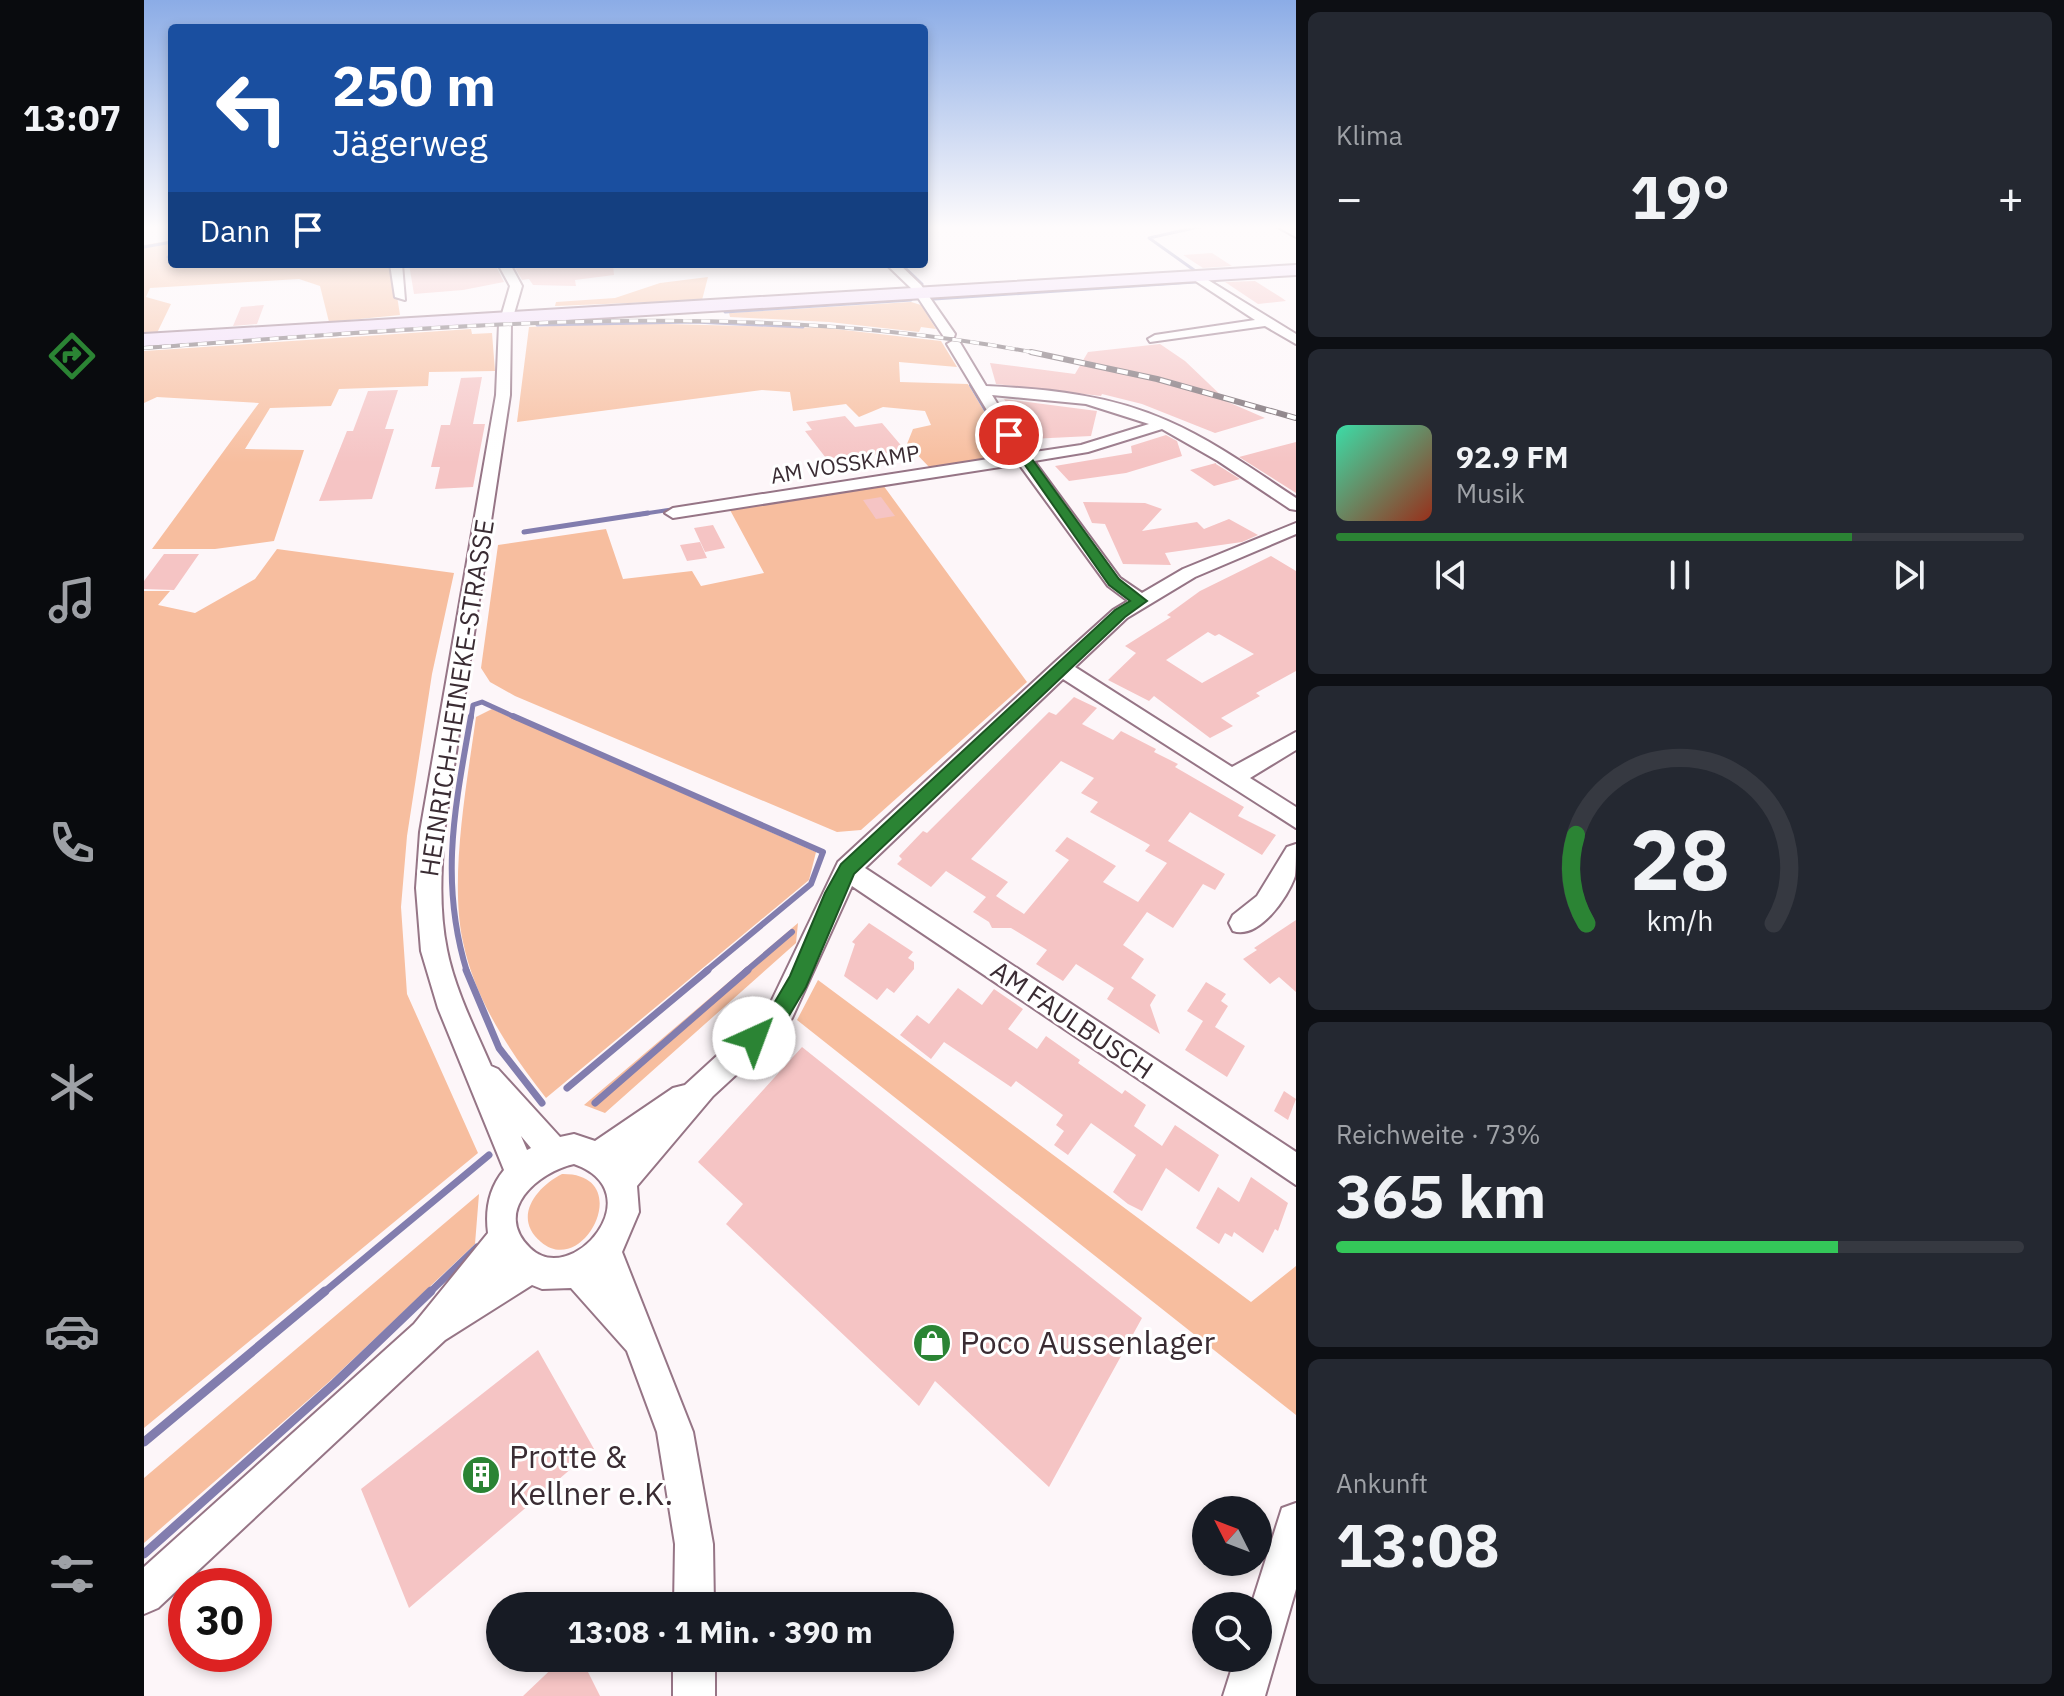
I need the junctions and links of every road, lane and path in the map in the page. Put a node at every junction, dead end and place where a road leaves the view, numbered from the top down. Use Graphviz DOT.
graph roads {
  1 [pos="510,305"];
  2 [pos="711,305"];
  3 [pos="928,305"];
  4 [pos="1239,305"];
  5 [pos="507,316"];
  6 [pos="1264,322"];
  7 [pos="1155,339"];
  8 [pos="144,340"];
  9 [pos="1296,340"];
  10 [pos="982,390"];
  11 [pos="1163,424"];
  12 [pos="1023,458"];
  13 [pos="1296,505"];
  14 [pos="673,513"];
  15 [pos="1296,528"];
  16 [pos="1140,601"];
  17 [pos="1061,668"];
  18 [pos="1296,740"];
  19 [pos="1232,778"];
  20 [pos="1296,819"];
  21 [pos="1296,854"];
  22 [pos="847,869"];
  23 [pos="1242,923"];
  24 [pos="482,1072"];
  25 [pos="705,1084"];
  26 [pos="552,1152"];
  27 [pos="598,1157"];
  28 [pos="1296,1170"];
  29 [pos="521,1172"];
  30 [pos="619,1183"];
  31 [pos="504,1239"];
  32 [pos="593,1261"];
  33 [pos="528,1268"];
  34 [pos="426,1336"];
  35 [pos="1296,1522"];
  36 [pos="694,1592"];
  37 [pos="144,1594"];
  38 [pos="1272,1603"];
  39 [pos="694,1672"];
  40 [pos="1252,1672"];
  41 [pos="694,1696"];
  42 [pos="1244,1696"];
  1 -- 5 [label="street, HEINRICH-HEINEKE-STRASSE"];
  2 -- 5 [label="main road"];
  3 -- 10 [label="street"];
  4 -- 6 [label="street"];
  5 -- 8 [label="main road"];
  5 -- 24 [label="street, HEINRICH-HEINEKE-STRASSE"];
  6 -- 7 [label="street"];
  6 -- 9 [label="street"];
  10 -- 11 [label="street"];
  10 -- 12 [label="street"];
  11 -- 12 [label="street, AM VOSSKAMP"];
  11 -- 13 [label="street"];
  12 -- 14 [label="street, AM VOSSKAMP"];
  12 -- 16 [label="street"];
  15 -- 16 [label="street"];
  16 -- 17 [label="street"];
  17 -- 19 [label="street"];
  17 -- 22 [label="street"];
  18 -- 19 [label="street"];
  19 -- 20 [label="street"];
  21 -- 23 [label="street"];
  22 -- 25 [label="street"];
  22 -- 28 [label="street, AM FAULBUSCH"];
  24 -- 26 [label="street, HEINRICH-HEINEKE-STRASSE"];
  24 -- 29 [label="street, HEINRICH-HEINEKE-STRASSE"];
  25 -- 27 [label="street"];
  25 -- 30 [label="street"];
  26 -- 27 [label="street"];
  26 -- 29 [label="street"];
  27 -- 30 [label="street"];
  29 -- 31 [label="street"];
  30 -- 32 [label="street"];
  31 -- 33 [label="street"];
  31 -- 34 [label="street"];
  32 -- 33 [label="street"];
  32 -- 36 [label="street"];
  33 -- 34 [label="street"];
  34 -- 37 [label="street"];
  35 -- 38 [label="street"];
  39 -- 41 [label="street"];
  40 -- 42 [label="street"];
}
